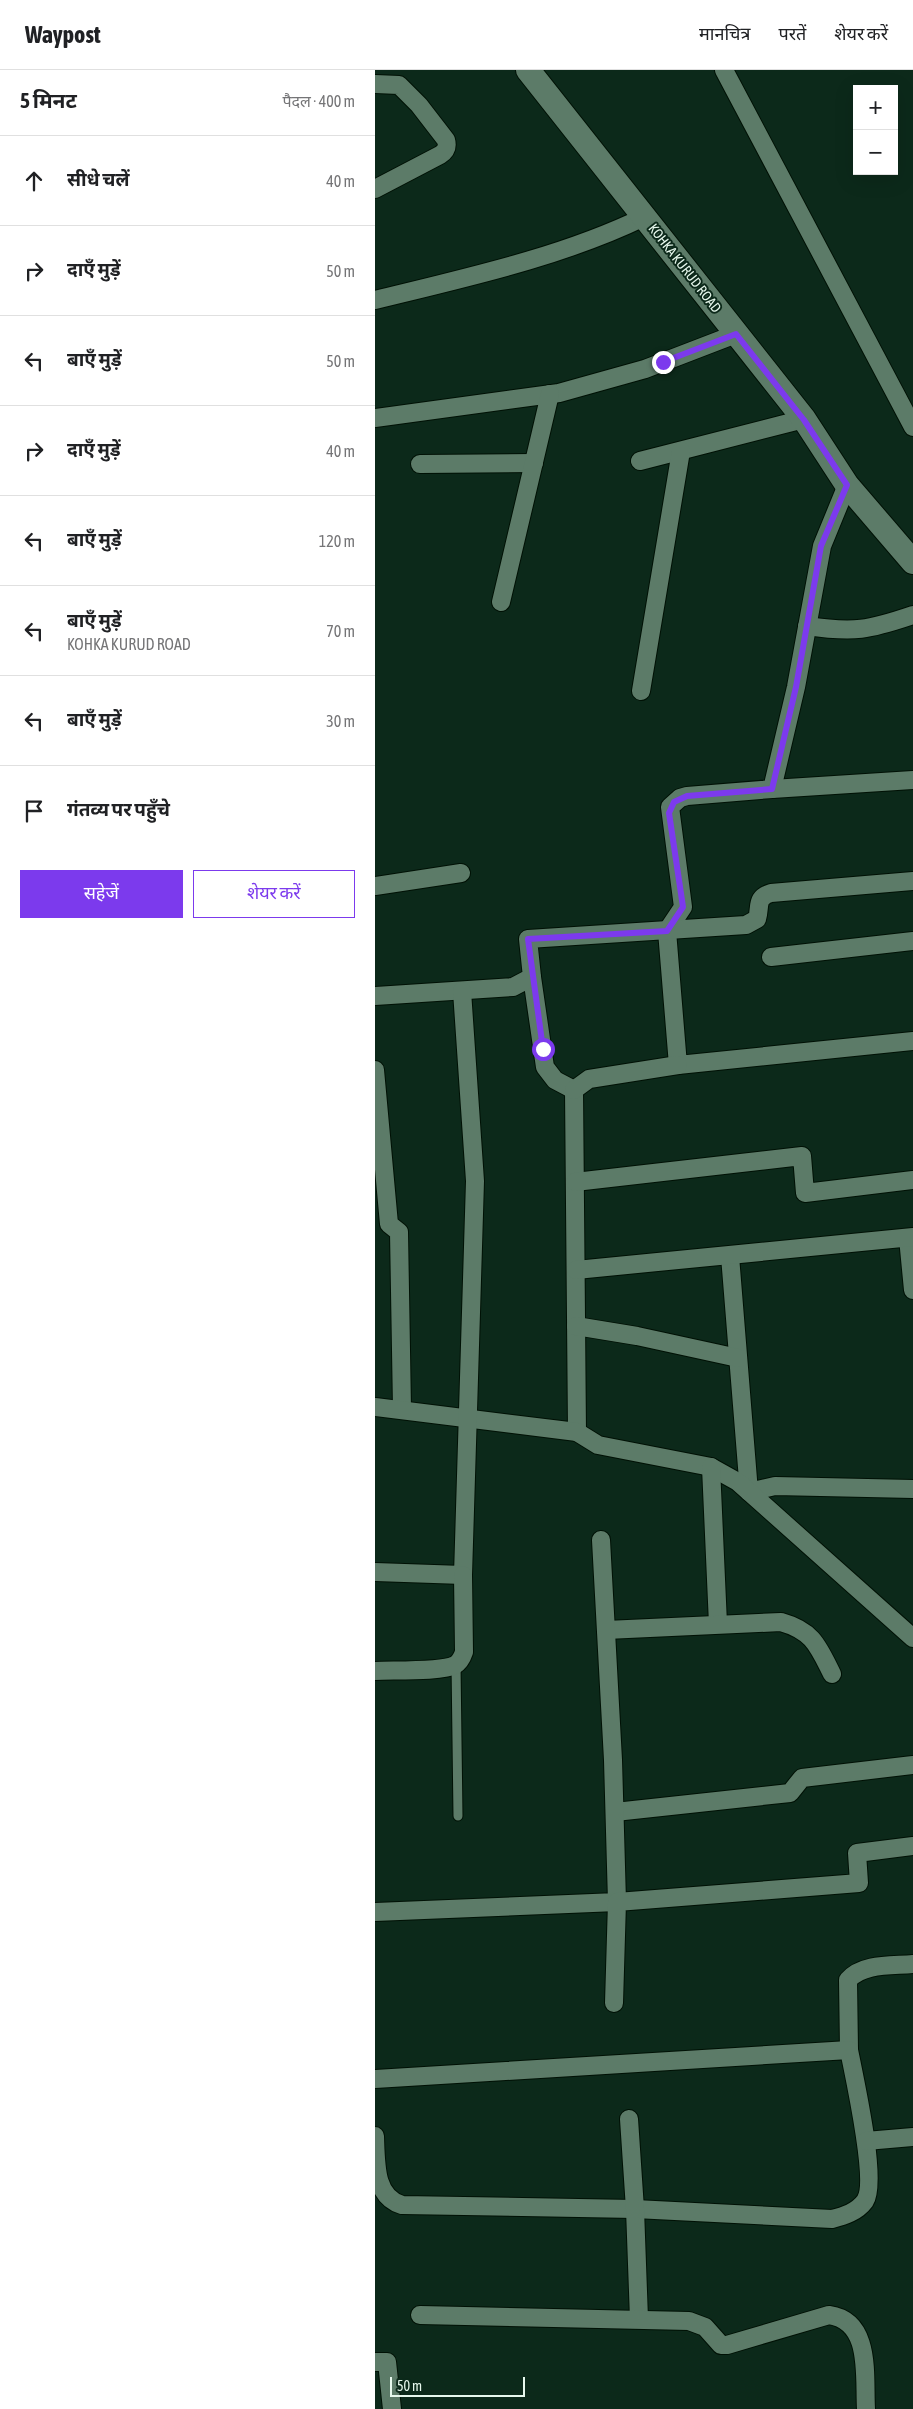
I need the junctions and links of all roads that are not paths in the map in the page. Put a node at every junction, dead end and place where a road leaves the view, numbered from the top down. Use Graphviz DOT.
graph roads {
  1 [pos="724,70"];
  2 [pos="531,71"];
  3 [pos="375,84"];
  4 [pos="375,189"];
  5 [pos="644,217"];
  6 [pos="375,300"];
  7 [pos="736,334"];
  8 [pos="550,394"];
  9 [pos="375,418"];
  10 [pos="804,420"];
  11 [pos="913,427"];
  12 [pos="681,451"];
  13 [pos="641,461"];
  14 [pos="534,463"];
  15 [pos="420,464"];
  16 [pos="847,485"];
  17 [pos="913,562"];
  18 [pos="501,602"];
  19 [pos="913,615"];
  20 [pos="807,626"];
  21 [pos="641,691"];
  22 [pos="913,780"];
  23 [pos="772,789"];
  24 [pos="461,873"];
  25 [pos="913,880"];
  26 [pos="375,886"];
  27 [pos="667,931"];
  28 [pos="913,941"];
  29 [pos="771,957"];
  30 [pos="532,977"];
  31 [pos="462,991"];
  32 [pos="375,996"];
  33 [pos="913,1041"];
  34 [pos="678,1065"];
  35 [pos="375,1070"];
  36 [pos="574,1090"];
  37 [pos="913,1180"];
  38 [pos="575,1182"];
  39 [pos="911,1238"];
  40 [pos="730,1256"];
  41 [pos="576,1270"];
  42 [pos="913,1290"];
  43 [pos="576,1326"];
  44 [pos="738,1358"];
  45 [pos="375,1407"];
  46 [pos="402,1409"];
  47 [pos="466,1419"];
  48 [pos="577,1432"];
  49 [pos="711,1467"];
  50 [pos="913,1489"];
  51 [pos="749,1492"];
  52 [pos="601,1540"];
  53 [pos="375,1572"];
  54 [pos="463,1574"];
  55 [pos="718,1624"];
  56 [pos="606,1630"];
  57 [pos="913,1638"];
  58 [pos="456,1664"];
  59 [pos="375,1671"];
  60 [pos="832,1674"];
  61 [pos="913,1765"];
  62 [pos="615,1812"];
  63 [pos="458,1816"];
  64 [pos="913,1846"];
  65 [pos="617,1902"];
  66 [pos="375,1912"];
  67 [pos="913,1964"];
  68 [pos="614,2003"];
  69 [pos="849,2050"];
  70 [pos="375,2079"];
  71 [pos="629,2119"];
  72 [pos="375,2136"];
  73 [pos="913,2137"];
  74 [pos="866,2141"];
  75 [pos="635,2209"];
  76 [pos="420,2315"];
  77 [pos="639,2319"];
  78 [pos="375,2362"];
  79 [pos="392,2409"];
  80 [pos="866,2409"];
  1 -- 11 [label="street"];
  2 -- 5 [label="main road, KOHKA KURUD ROAD"];
  3 -- 4 [label="street"];
  5 -- 6 [label="street"];
  5 -- 7 [label="main road, KOHKA KURUD ROAD"];
  7 -- 8 [label="street"];
  7 -- 10 [label="main road, KOHKA KURUD ROAD"];
  8 -- 9 [label="street"];
  8 -- 14 [label="street"];
  10 -- 12 [label="street"];
  10 -- 16 [label="main road, KOHKA KURUD ROAD"];
  12 -- 13 [label="street"];
  12 -- 21 [label="street"];
  14 -- 15 [label="street"];
  14 -- 18 [label="street"];
  16 -- 17 [label="main road, KOHKA KURUD ROAD"];
  16 -- 20 [label="street"];
  19 -- 20 [label="street"];
  20 -- 23 [label="street"];
  22 -- 23 [label="street"];
  23 -- 27 [label="street"];
  24 -- 26 [label="street"];
  25 -- 27 [label="street"];
  27 -- 30 [label="street"];
  27 -- 34 [label="street"];
  28 -- 29 [label="street"];
  30 -- 31 [label="street"];
  30 -- 36 [label="street"];
  31 -- 32 [label="street"];
  31 -- 47 [label="street"];
  33 -- 34 [label="street"];
  34 -- 36 [label="street"];
  35 -- 46 [label="street"];
  36 -- 38 [label="street"];
  37 -- 38 [label="street"];
  38 -- 41 [label="street"];
  39 -- 40 [label="street"];
  39 -- 42 [label="street"];
  40 -- 41 [label="street"];
  40 -- 44 [label="street"];
  41 -- 43 [label="street"];
  43 -- 44 [label="street"];
  43 -- 48 [label="street"];
  44 -- 51 [label="street"];
  45 -- 46 [label="street"];
  46 -- 47 [label="street"];
  47 -- 48 [label="street"];
  47 -- 54 [label="street"];
  48 -- 49 [label="street"];
  49 -- 51 [label="street"];
  49 -- 55 [label="street"];
  50 -- 51 [label="street"];
  51 -- 57 [label="street"];
  52 -- 56 [label="street"];
  53 -- 54 [label="street"];
  54 -- 58 [label="street"];
  55 -- 56 [label="street"];
  55 -- 60 [label="street"];
  56 -- 62 [label="street"];
  58 -- 59 [label="street"];
  58 -- 63 [label="lane"];
  61 -- 62 [label="street"];
  62 -- 65 [label="street"];
  64 -- 65 [label="street"];
  65 -- 66 [label="street"];
  65 -- 68 [label="street"];
  67 -- 69 [label="street"];
  69 -- 70 [label="street"];
  69 -- 74 [label="street"];
  71 -- 75 [label="street"];
  72 -- 75 [label="street"];
  73 -- 74 [label="street"];
  74 -- 75 [label="street"];
  75 -- 77 [label="street"];
  76 -- 77 [label="street"];
  77 -- 80 [label="street"];
  78 -- 79 [label="street"];
}
